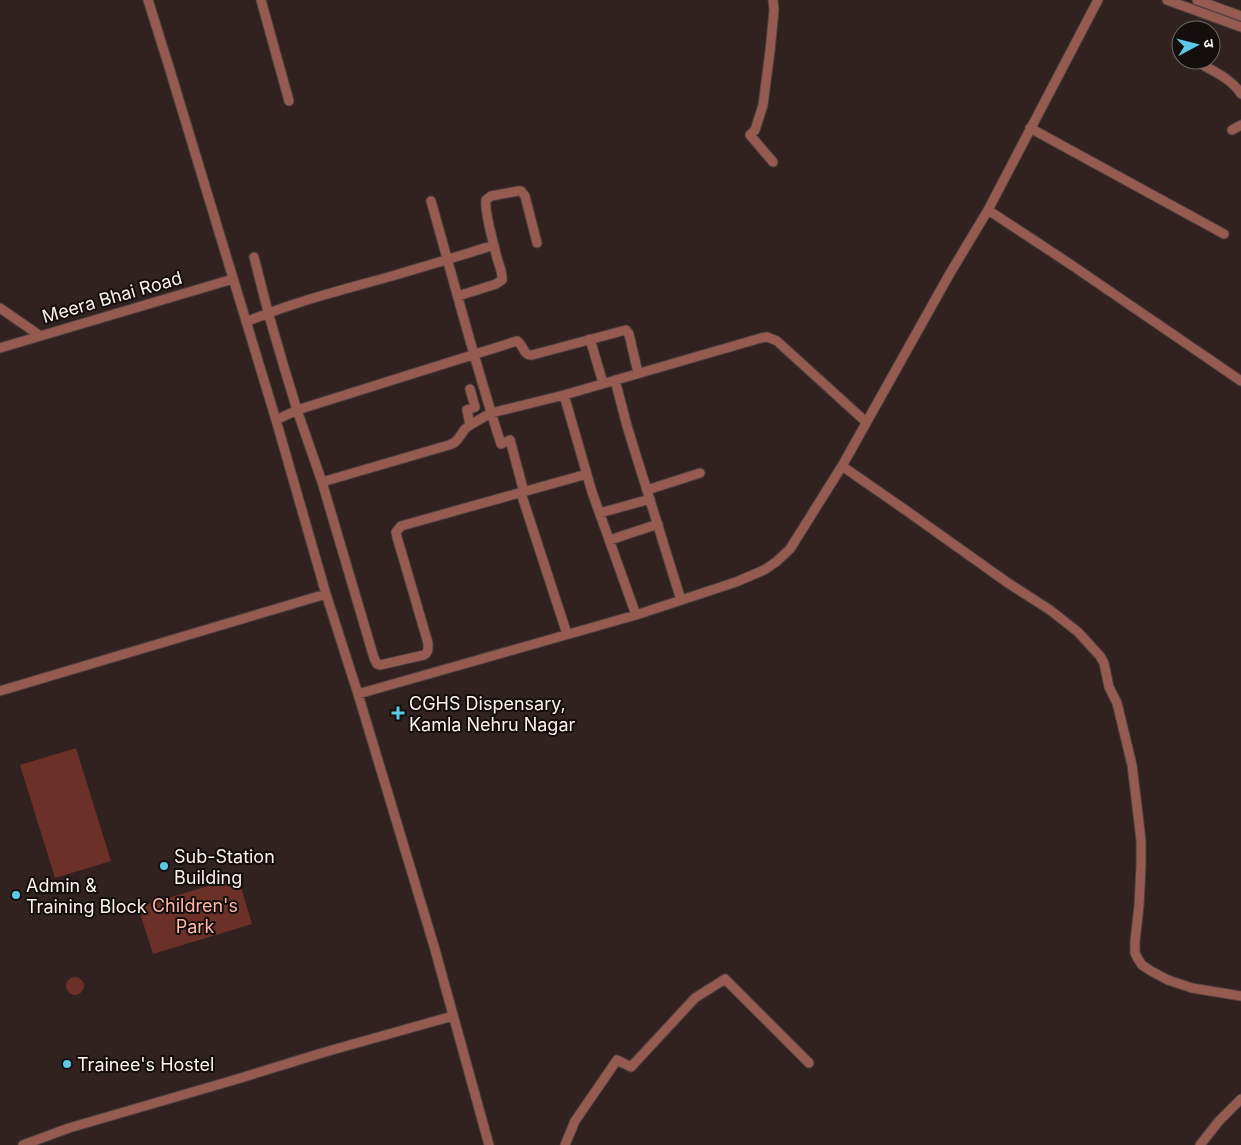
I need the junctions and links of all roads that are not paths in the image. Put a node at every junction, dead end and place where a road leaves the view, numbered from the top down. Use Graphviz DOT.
graph roads {
  1 [pos="148,0"];
  2 [pos="773,0"];
  3 [pos="1098,0"];
  4 [pos="1167,0"];
  5 [pos="1197,0"];
  6 [pos="263,1"];
  7 [pos="1241,16"];
  8 [pos="1241,27"];
  9 [pos="1212,70"];
  10 [pos="1241,94"];
  11 [pos="289,100"];
  12 [pos="1241,125"];
  13 [pos="1030,128"];
  14 [pos="1232,130"];
  15 [pos="773,162"];
  16 [pos="431,201"];
  17 [pos="988,210"];
  18 [pos="1224,234"];
  19 [pos="538,243"];
  20 [pos="494,245"];
  21 [pos="254,257"];
  22 [pos="447,260"];
  23 [pos="233,279"];
  24 [pos="458,296"];
  25 [pos="0,308"];
  26 [pos="268,312"];
  27 [pos="246,322"];
  28 [pos="40,335"];
  29 [pos="590,339"];
  30 [pos="0,348"];
  31 [pos="473,354"];
  32 [pos="638,372"];
  33 [pos="614,380"];
  34 [pos="1241,381"];
  35 [pos="603,383"];
  36 [pos="470,389"];
  37 [pos="564,395"];
  38 [pos="297,410"];
  39 [pos="491,413"];
  40 [pos="276,420"];
  41 [pos="866,422"];
  42 [pos="470,424"];
  43 [pos="842,466"];
  44 [pos="700,473"];
  45 [pos="587,474"];
  46 [pos="322,482"];
  47 [pos="522,492"];
  48 [pos="648,494"];
  49 [pos="600,513"];
  50 [pos="658,524"];
  51 [pos="610,540"];
  52 [pos="326,594"];
  53 [pos="681,600"];
  54 [pos="636,614"];
  55 [pos="567,634"];
  56 [pos="0,691"];
  57 [pos="358,694"];
  58 [pos="1241,996"];
  59 [pos="454,1016"];
  60 [pos="808,1063"];
  61 [pos="1241,1099"];
  62 [pos="23,1145"];
  63 [pos="489,1145"];
  64 [pos="565,1145"];
  65 [pos="1200,1145"];
  1 -- 23 [label="street"];
  2 -- 15 [label="street"];
  3 -- 13 [label="street"];
  4 -- 8 [label="street"];
  5 -- 7 [label="street"];
  6 -- 11 [label="street"];
  9 -- 10 [label="street"];
  12 -- 14 [label="street"];
  13 -- 17 [label="street"];
  13 -- 18 [label="street"];
  16 -- 22 [label="street"];
  17 -- 34 [label="street"];
  17 -- 41 [label="street"];
  19 -- 20 [label="street"];
  20 -- 22 [label="street"];
  20 -- 24 [label="street"];
  21 -- 26 [label="street"];
  22 -- 24 [label="street"];
  22 -- 26 [label="street"];
  23 -- 27 [label="street"];
  23 -- 28 [label="street, Meera Bhai Road"];
  24 -- 31 [label="street"];
  25 -- 28 [label="street"];
  26 -- 27 [label="street"];
  26 -- 38 [label="street"];
  27 -- 40 [label="street"];
  28 -- 30 [label="street, Meera Bhai Road"];
  29 -- 31 [label="street"];
  29 -- 32 [label="street"];
  29 -- 35 [label="street"];
  31 -- 38 [label="street"];
  31 -- 39 [label="street"];
  32 -- 33 [label="street"];
  32 -- 41 [label="street"];
  33 -- 35 [label="street"];
  33 -- 48 [label="street"];
  35 -- 37 [label="street"];
  36 -- 42 [label="street"];
  37 -- 39 [label="street"];
  37 -- 45 [label="street"];
  38 -- 40 [label="street"];
  38 -- 46 [label="street"];
  39 -- 42 [label="street"];
  39 -- 47 [label="street"];
  40 -- 52 [label="street"];
  41 -- 43 [label="street"];
  42 -- 46 [label="street"];
  43 -- 53 [label="street"];
  43 -- 58 [label="street"];
  44 -- 48 [label="street"];
  45 -- 47 [label="street"];
  45 -- 49 [label="street"];
  46 -- 47 [label="street"];
  47 -- 55 [label="street"];
  48 -- 49 [label="street"];
  48 -- 50 [label="street"];
  49 -- 51 [label="street"];
  50 -- 51 [label="street"];
  50 -- 53 [label="street"];
  51 -- 54 [label="street"];
  52 -- 56 [label="street"];
  52 -- 57 [label="street"];
  53 -- 54 [label="street"];
  54 -- 55 [label="street"];
  55 -- 57 [label="street"];
  57 -- 59 [label="street"];
  59 -- 62 [label="street"];
  59 -- 63 [label="street"];
  60 -- 64 [label="street"];
  61 -- 65 [label="street"];
}
